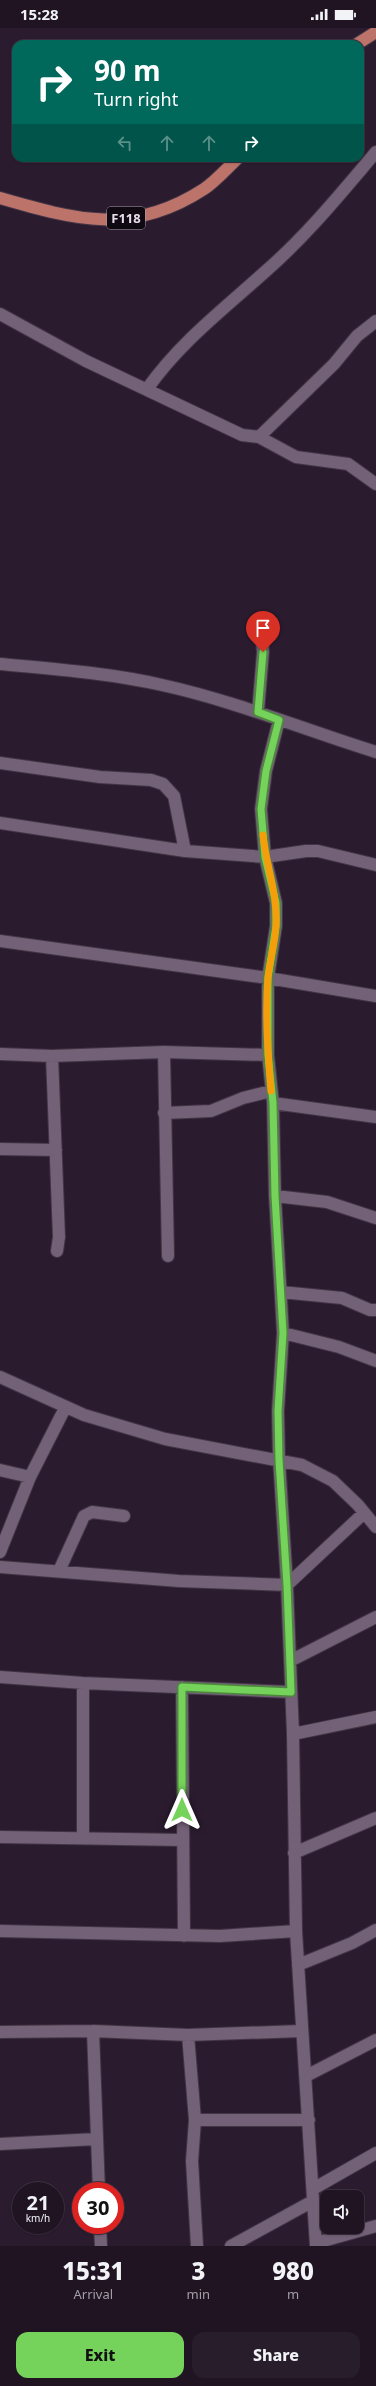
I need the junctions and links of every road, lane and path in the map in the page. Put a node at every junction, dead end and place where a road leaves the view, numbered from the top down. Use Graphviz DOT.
graph roads {
  1 [pos="376,32"];
  2 [pos="363,40"];
  3 [pos="376,152"];
  4 [pos="233,162"];
  5 [pos="0,198"];
  6 [pos="0,314"];
  7 [pos="376,321"];
  8 [pos="147,389"];
  9 [pos="259,437"];
  10 [pos="376,484"];
  11 [pos="261,630"];
  12 [pos="0,664"];
  13 [pos="258,712"];
  14 [pos="279,720"];
  15 [pos="376,752"];
  16 [pos="0,764"];
  17 [pos="0,823"];
  18 [pos="185,851"];
  19 [pos="265,857"];
  20 [pos="376,865"];
  21 [pos="0,941"];
  22 [pos="268,978"];
  23 [pos="376,996"];
  24 [pos="164,1052"];
  25 [pos="0,1054"];
  26 [pos="268,1055"];
  27 [pos="52,1056"];
  28 [pos="272,1097"];
  29 [pos="164,1113"];
  30 [pos="376,1117"];
  31 [pos="0,1149"];
  32 [pos="56,1150"];
  33 [pos="275,1196"];
  34 [pos="376,1218"];
  35 [pos="57,1251"];
  36 [pos="168,1256"];
  37 [pos="281,1292"];
  38 [pos="376,1310"];
  39 [pos="283,1333"];
  40 [pos="376,1362"];
  41 [pos="0,1377"];
  42 [pos="65,1408"];
  43 [pos="279,1460"];
  44 [pos="0,1470"];
  45 [pos="30,1477"];
  46 [pos="364,1513"];
  47 [pos="124,1516"];
  48 [pos="376,1527"];
  49 [pos="0,1552"];
  50 [pos="0,1567"];
  51 [pos="59,1571"];
  52 [pos="287,1585"];
  53 [pos="376,1617"];
  54 [pos="290,1661"];
  55 [pos="0,1676"];
  56 [pos="83,1683"];
  57 [pos="182,1687"];
  58 [pos="291,1692"];
  59 [pos="376,1717"];
  60 [pos="293,1734"];
  61 [pos="376,1818"];
  62 [pos="0,1837"];
  63 [pos="83,1838"];
  64 [pos="182,1840"];
  65 [pos="294,1852"];
  66 [pos="376,1930"];
  67 [pos="296,1931"];
  68 [pos="0,1932"];
  69 [pos="184,1936"];
  70 [pos="298,1965"];
  71 [pos="93,2031"];
  72 [pos="301,2031"];
  73 [pos="0,2032"];
  74 [pos="188,2035"];
  75 [pos="376,2040"];
  76 [pos="306,2076"];
  77 [pos="195,2120"];
  78 [pos="309,2120"];
  79 [pos="96,2139"];
  80 [pos="0,2144"];
  81 [pos="376,2153"];
  82 [pos="98,2182"];
  83 [pos="312,2189"];
  84 [pos="313,2201"];
  85 [pos="376,2226"];
  86 [pos="100,2234"];
  87 [pos="316,2245"];
  88 [pos="101,2246"];
  89 [pos="197,2246"];
  90 [pos="231,2246"];
  1 -- 2 [label="main road"];
  3 -- 8 [label="street"];
  4 -- 5 [label="main road, F118"];
  6 -- 8 [label="street"];
  7 -- 9 [label="street"];
  8 -- 9 [label="street"];
  9 -- 10 [label="street"];
  11 -- 13 [label="street"];
  12 -- 13 [label="street"];
  13 -- 14 [label="street"];
  14 -- 15 [label="street"];
  14 -- 19 [label="street"];
  16 -- 18 [label="street"];
  17 -- 18 [label="street"];
  18 -- 19 [label="street"];
  19 -- 20 [label="street"];
  19 -- 22 [label="street"];
  21 -- 22 [label="street"];
  22 -- 23 [label="street"];
  22 -- 26 [label="street"];
  24 -- 26 [label="street"];
  24 -- 27 [label="street"];
  24 -- 29 [label="street"];
  25 -- 27 [label="street"];
  26 -- 28 [label="street"];
  27 -- 32 [label="street"];
  28 -- 29 [label="street"];
  28 -- 30 [label="street"];
  28 -- 33 [label="street"];
  29 -- 36 [label="street"];
  31 -- 32 [label="street"];
  32 -- 35 [label="street"];
  33 -- 34 [label="street"];
  33 -- 37 [label="street"];
  37 -- 38 [label="street"];
  37 -- 39 [label="street"];
  39 -- 40 [label="street"];
  39 -- 43 [label="street"];
  41 -- 42 [label="street"];
  42 -- 43 [label="street"];
  42 -- 45 [label="street"];
  43 -- 46 [label="street"];
  43 -- 52 [label="street"];
  44 -- 45 [label="street"];
  45 -- 49 [label="street"];
  46 -- 48 [label="street"];
  46 -- 52 [label="street"];
  47 -- 51 [label="street"];
  50 -- 51 [label="street"];
  51 -- 52 [label="street"];
  52 -- 54 [label="street"];
  53 -- 54 [label="street"];
  54 -- 58 [label="street"];
  55 -- 56 [label="street"];
  56 -- 57 [label="street"];
  56 -- 63 [label="street"];
  57 -- 58 [label="street"];
  57 -- 64 [label="street"];
  58 -- 60 [label="street"];
  59 -- 60 [label="street"];
  60 -- 65 [label="street"];
  61 -- 65 [label="street"];
  62 -- 63 [label="street"];
  63 -- 64 [label="street"];
  64 -- 69 [label="street"];
  65 -- 67 [label="street"];
  66 -- 70 [label="street"];
  67 -- 69 [label="street"];
  67 -- 70 [label="street"];
  68 -- 69 [label="street"];
  70 -- 72 [label="street"];
  71 -- 73 [label="street"];
  71 -- 74 [label="street"];
  71 -- 79 [label="street"];
  72 -- 74 [label="street"];
  72 -- 76 [label="street"];
  74 -- 77 [label="street"];
  75 -- 76 [label="street"];
  76 -- 78 [label="street"];
  77 -- 78 [label="street"];
  77 -- 89 [label="street"];
  78 -- 83 [label="street"];
  79 -- 80 [label="street"];
  79 -- 82 [label="street"];
  81 -- 83 [label="street"];
  83 -- 84 [label="street"];
  84 -- 87 [label="street"];
  84 -- 90 [label="street"];
  85 -- 87 [label="street"];
  86 -- 88 [label="street"];
}
